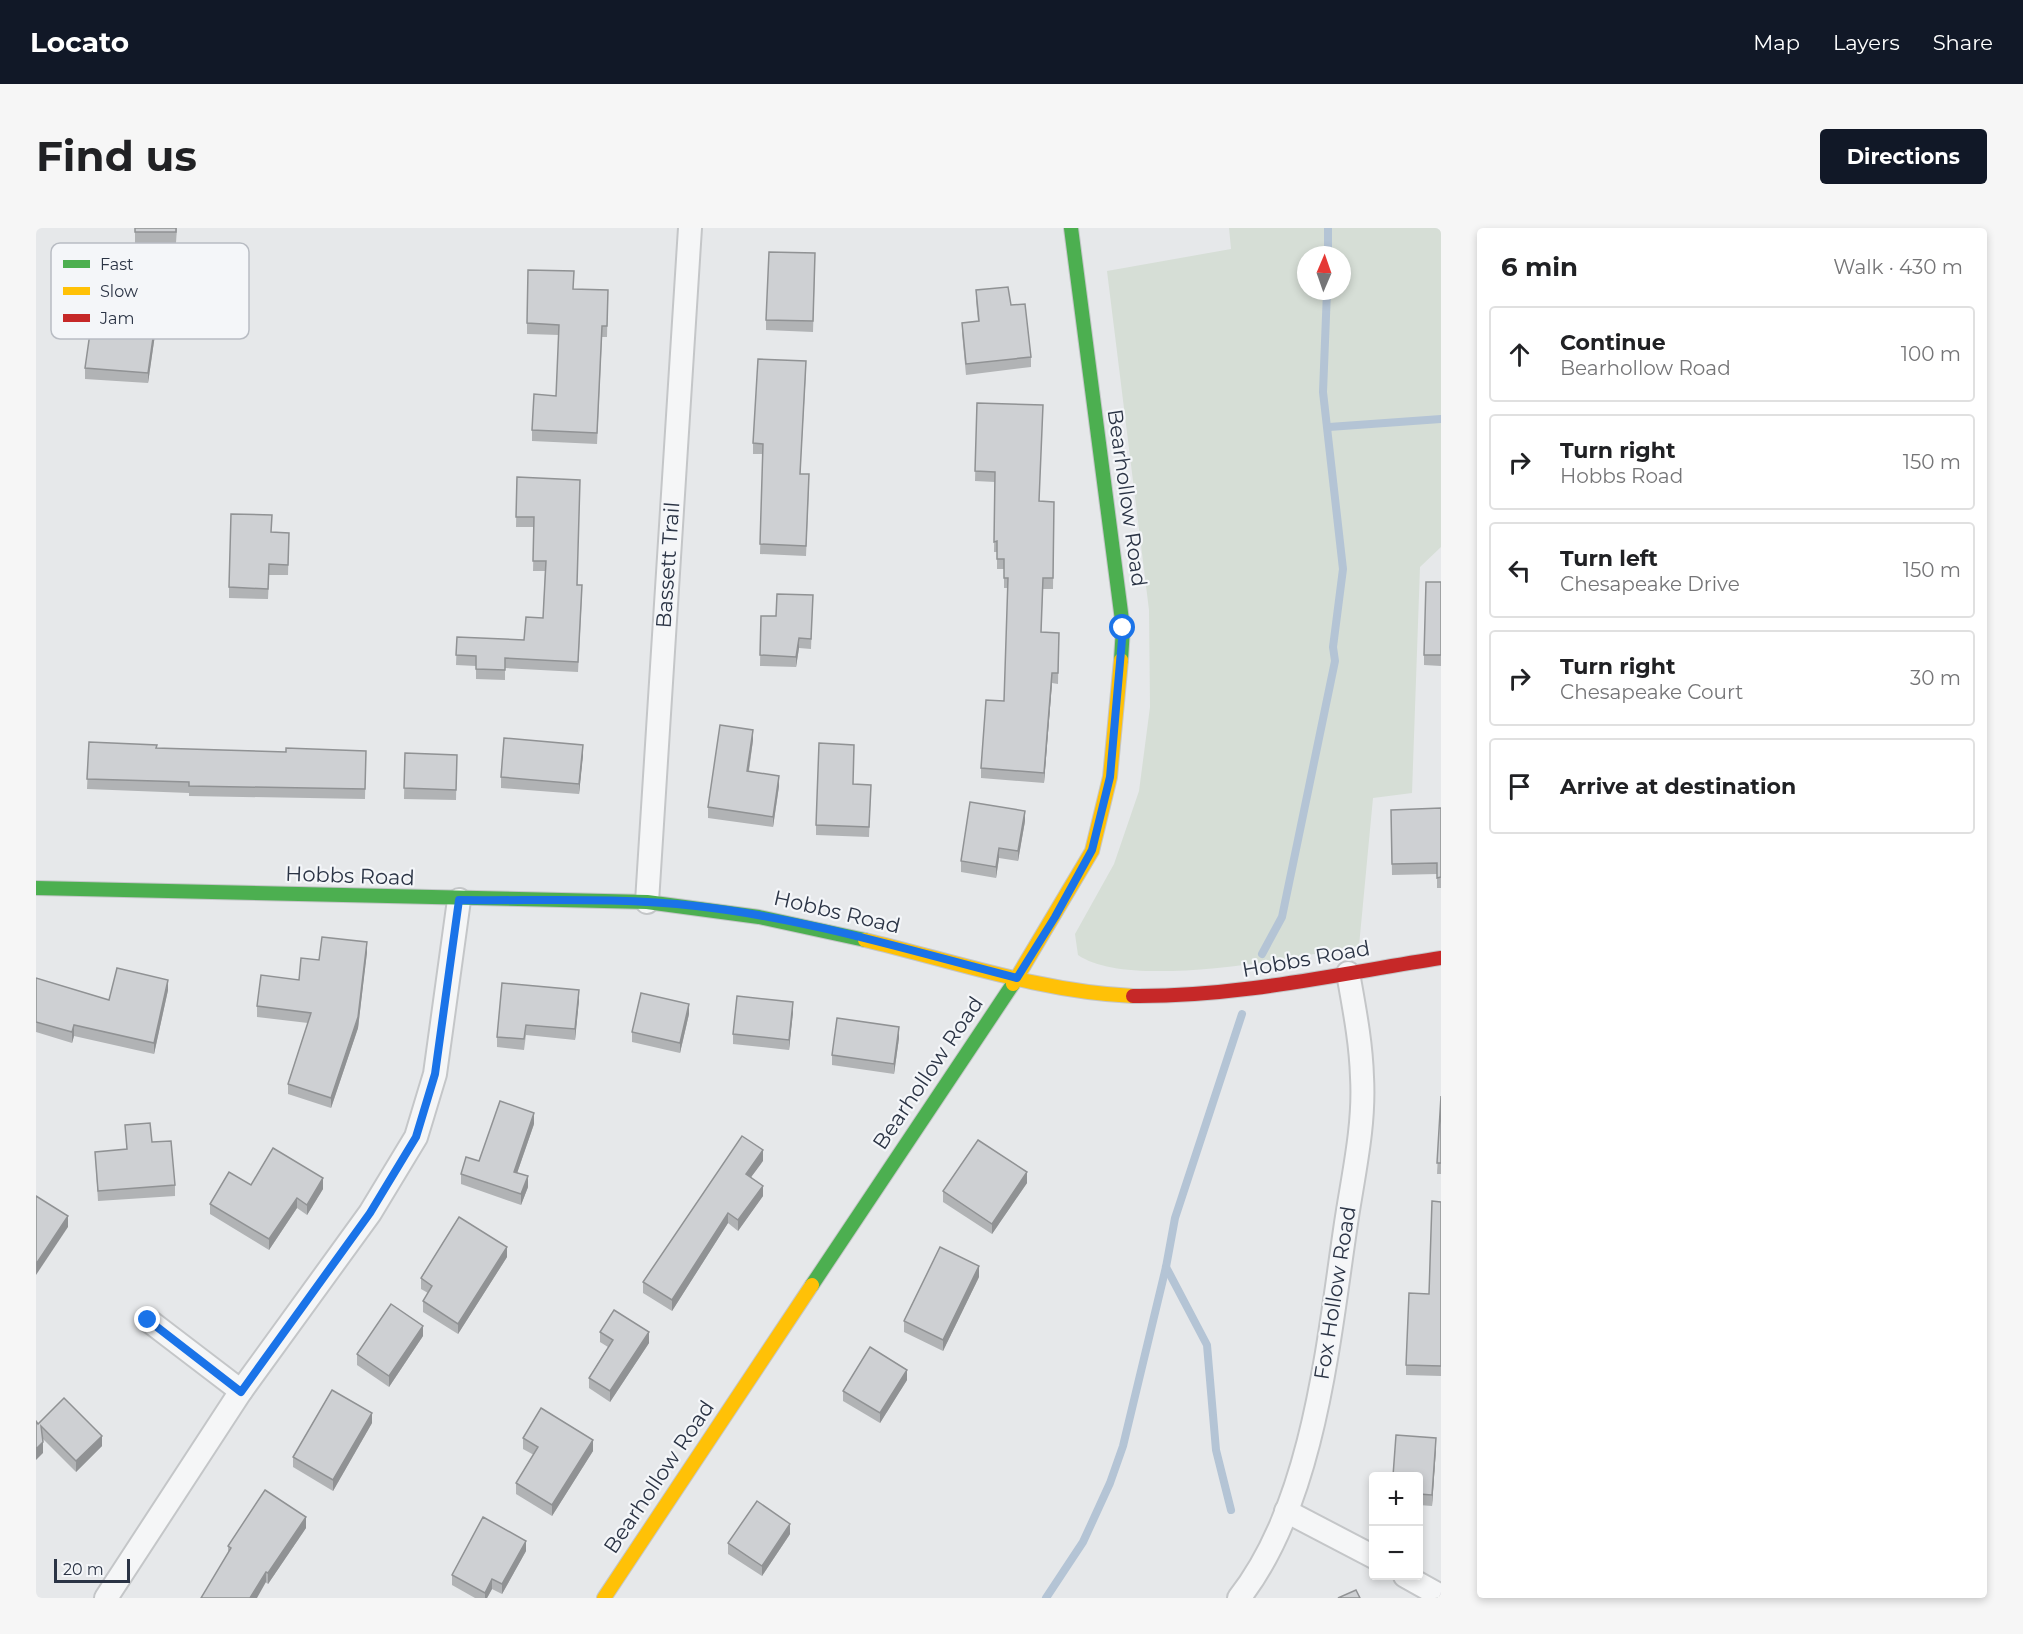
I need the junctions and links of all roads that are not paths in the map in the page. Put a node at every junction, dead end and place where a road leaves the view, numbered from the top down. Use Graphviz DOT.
graph roads {
  1 [pos="690,228"];
  2 [pos="1071,228"];
  3 [pos="36,888"];
  4 [pos="459,900"];
  5 [pos="647,902"];
  6 [pos="1441,958"];
  7 [pos="1348,973"];
  8 [pos="1017,978"];
  9 [pos="148,1320"];
  10 [pos="241,1392"];
  11 [pos="1286,1511"];
  12 [pos="1369,1554"];
  13 [pos="1414,1580"];
  14 [pos="1441,1596"];
  15 [pos="106,1598"];
  16 [pos="604,1598"];
  17 [pos="1239,1598"];
  1 -- 5 [label="street, Bassett Trail"];
  2 -- 8 [label="street, Bearhollow Road"];
  3 -- 4 [label="street, Hobbs Road"];
  4 -- 5 [label="street, Hobbs Road"];
  4 -- 10 [label="street"];
  5 -- 8 [label="street, Hobbs Road"];
  6 -- 7 [label="street, Hobbs Road"];
  7 -- 8 [label="street, Hobbs Road"];
  7 -- 11 [label="street, Fox Hollow Road"];
  8 -- 16 [label="street, Bearhollow Road"];
  9 -- 10 [label="street"];
  10 -- 15 [label="street"];
  11 -- 12 [label="street"];
  11 -- 17 [label="street, Fox Hollow Road"];
  13 -- 14 [label="street"];
}
